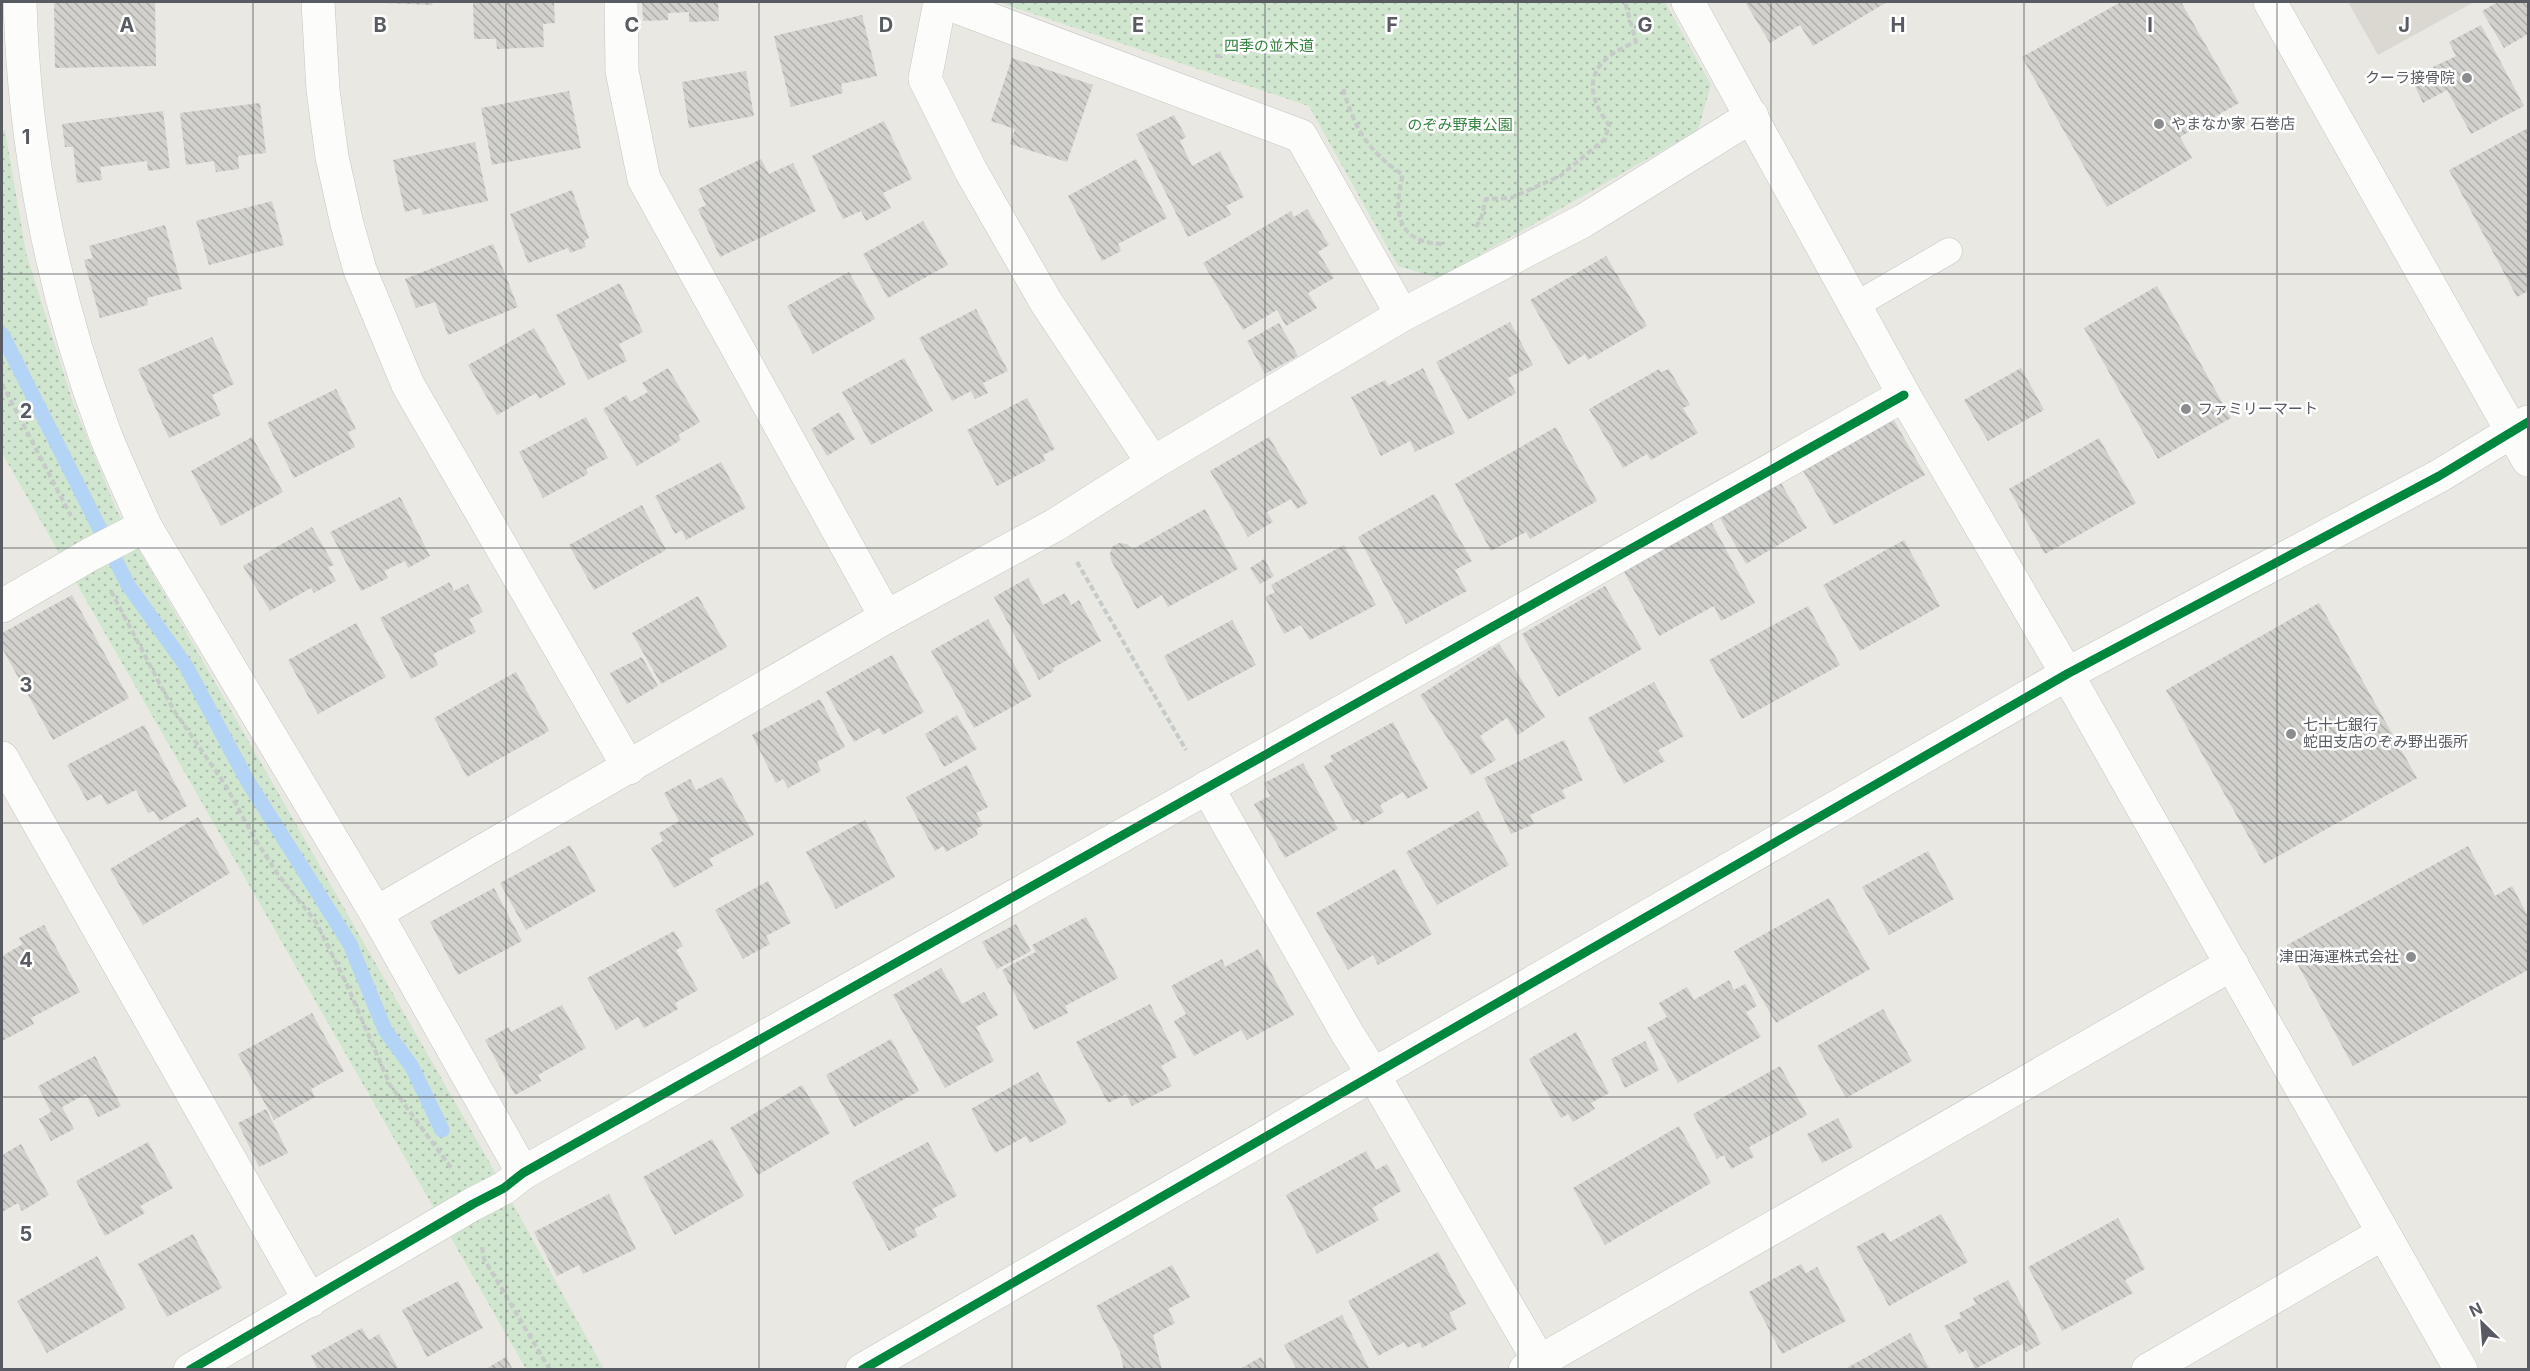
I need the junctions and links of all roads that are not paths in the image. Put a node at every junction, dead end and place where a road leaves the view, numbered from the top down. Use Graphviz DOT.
graph roads {
  1 [pos="20,2"];
  2 [pos="318,2"];
  3 [pos="621,2"];
  4 [pos="942,2"];
  5 [pos="1688,2"];
  6 [pos="2270,2"];
  7 [pos="1752,116"];
  8 [pos="1949,251"];
  9 [pos="1856,305"];
  10 [pos="1402,315"];
  11 [pos="1904,394"];
  12 [pos="2521,427"];
  13 [pos="2529,460"];
  14 [pos="1153,463"];
  15 [pos="145,526"];
  16 [pos="2,606"];
  17 [pos="886,617"];
  18 [pos="2067,674"];
  19 [pos="2,758"];
  20 [pos="629,768"];
  21 [pos="1207,787"];
  22 [pos="376,914"];
  23 [pos="2232,964"];
  24 [pos="1373,1074"];
  25 [pos="523,1173"];
  26 [pos="2382,1234"];
  27 [pos="310,1301"];
  28 [pos="1532,1365"];
  29 [pos="190,1370"];
  30 [pos="862,1370"];
  31 [pos="2148,1370"];
  32 [pos="2461,1370"];
  1 -- 15 [label="street"];
  2 -- 20 [label="street"];
  3 -- 17 [label="street"];
  4 -- 10 [label="street"];
  4 -- 14 [label="street"];
  5 -- 7 [label="street"];
  6 -- 12 [label="street"];
  7 -- 9 [label="street"];
  7 -- 10 [label="street"];
  8 -- 9 [label="lane"];
  9 -- 11 [label="street"];
  10 -- 14 [label="street"];
  11 -- 18 [label="street"];
  11 -- 21 [label="street"];
  12 -- 13 [label="street"];
  12 -- 18 [label="street"];
  14 -- 17 [label="street"];
  15 -- 16 [label="street"];
  15 -- 22 [label="street"];
  17 -- 20 [label="street"];
  18 -- 23 [label="street"];
  18 -- 24 [label="street"];
  19 -- 27 [label="street"];
  20 -- 22 [label="street"];
  21 -- 24 [label="street"];
  21 -- 25 [label="street"];
  22 -- 25 [label="street"];
  23 -- 26 [label="street"];
  23 -- 28 [label="street"];
  24 -- 28 [label="street"];
  24 -- 30 [label="street"];
  25 -- 27 [label="street"];
  26 -- 31 [label="street"];
  26 -- 32 [label="street"];
  27 -- 29 [label="street"];
}
